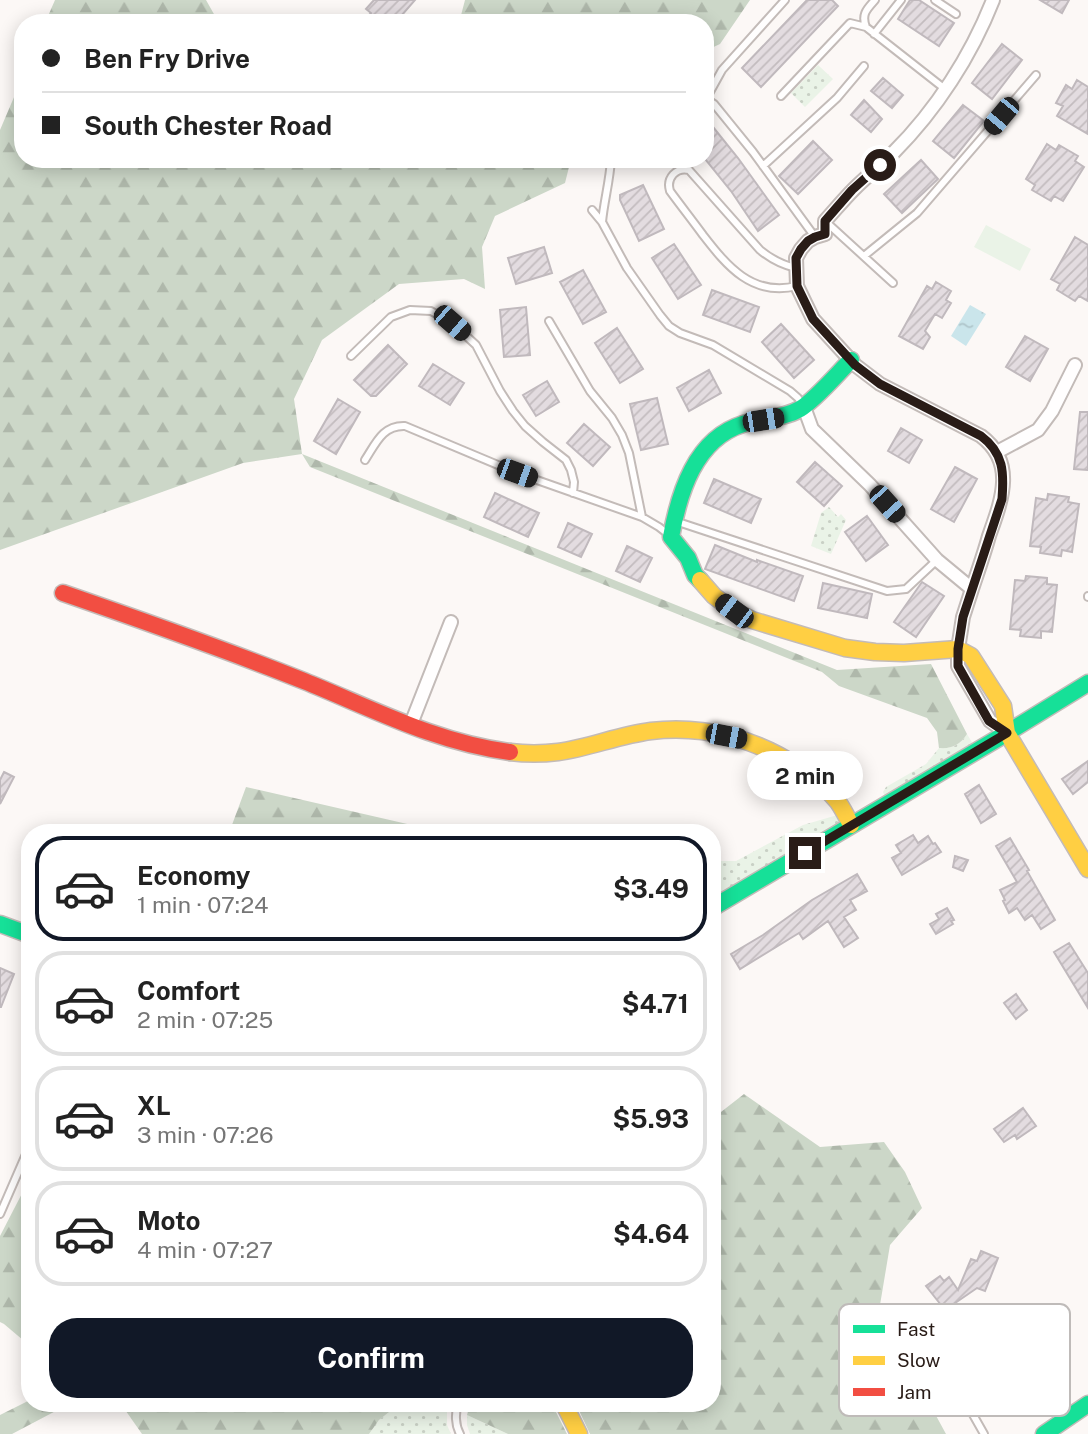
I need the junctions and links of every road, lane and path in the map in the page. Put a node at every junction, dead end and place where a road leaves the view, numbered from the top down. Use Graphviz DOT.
graph roads {
  1 [pos="785,0"];
  2 [pos="875,0"];
  3 [pos="901,0"];
  4 [pos="935,0"];
  5 [pos="993,0"];
  6 [pos="956,14"];
  7 [pos="866,27"];
  8 [pos="874,34"];
  9 [pos="864,66"];
  10 [pos="1036,75"];
  11 [pos="714,84"];
  12 [pos="945,89"];
  13 [pos="781,96"];
  14 [pos="714,104"];
  15 [pos="763,166"];
  16 [pos="610,168"];
  17 [pos="592,210"];
  18 [pos="825,221"];
  19 [pos="601,222"];
  20 [pos="815,237"];
  21 [pos="864,256"];
  22 [pos="796,268"];
  23 [pos="893,284"];
  24 [pos="797,286"];
  25 [pos="549,321"];
  26 [pos="351,355"];
  27 [pos="851,360"];
  28 [pos="1075,365"];
  29 [pos="804,407"];
  30 [pos="997,452"];
  31 [pos="365,460"];
  32 [pos="573,492"];
  33 [pos="642,517"];
  34 [pos="674,520"];
  35 [pos="671,537"];
  36 [pos="937,560"];
  37 [pos="972,589"];
  38 [pos="63,593"];
  39 [pos="451,622"];
  40 [pos="958,649"];
  41 [pos="1088,683"];
  42 [pos="411,724"];
  43 [pos="1007,733"];
  44 [pos="851,825"];
  45 [pos="1088,869"];
  46 [pos="721,903"];
  47 [pos="0,924"];
  48 [pos="21,932"];
  49 [pos="21,1166"];
  50 [pos="0,1214"];
  51 [pos="1087,1406"];
  52 [pos="456,1412"];
  53 [pos="568,1412"];
  54 [pos="974,1416"];
  55 [pos="460,1434"];
  56 [pos="579,1434"];
  57 [pos="984,1434"];
  58 [pos="1044,1434"];
  1 -- 11 [label="lane"];
  2 -- 7 [label="lane"];
  3 -- 8 [label="lane"];
  4 -- 6 [label="lane"];
  5 -- 12 [label="street"];
  7 -- 8 [label="lane"];
  7 -- 13 [label="lane"];
  8 -- 12 [label="lane"];
  9 -- 15 [label="lane"];
  10 -- 21 [label="lane"];
  12 -- 18 [label="street"];
  14 -- 15 [label="lane"];
  15 -- 20 [label="lane"];
  16 -- 19 [label="lane"];
  17 -- 19 [label="lane"];
  18 -- 20 [label="street"];
  18 -- 21 [label="lane"];
  19 -- 29 [label="lane"];
  20 -- 22 [label="street"];
  21 -- 23 [label="lane"];
  22 -- 24 [label="street"];
  22 -- 24 [label="lane"];
  24 -- 27 [label="street"];
  25 -- 33 [label="lane"];
  26 -- 32 [label="lane"];
  27 -- 29 [label="street"];
  27 -- 30 [label="street"];
  28 -- 30 [label="street"];
  29 -- 34 [label="street"];
  29 -- 36 [label="street"];
  30 -- 37 [label="street"];
  31 -- 32 [label="lane"];
  32 -- 33 [label="lane"];
  33 -- 35 [label="lane"];
  34 -- 35 [label="street"];
  34 -- 36 [label="lane"];
  35 -- 40 [label="street"];
  36 -- 37 [label="street"];
  37 -- 40 [label="street"];
  38 -- 42 [label="street"];
  39 -- 42 [label="street"];
  40 -- 43 [label="street"];
  41 -- 43 [label="street"];
  42 -- 44 [label="street"];
  43 -- 44 [label="street"];
  43 -- 45 [label="street"];
  44 -- 46 [label="street"];
  47 -- 48 [label="street"];
  49 -- 50 [label="lane"];
  51 -- 58 [label="street"];
  52 -- 55 [label="lane"];
  53 -- 56 [label="street"];
  54 -- 57 [label="lane"];
}
